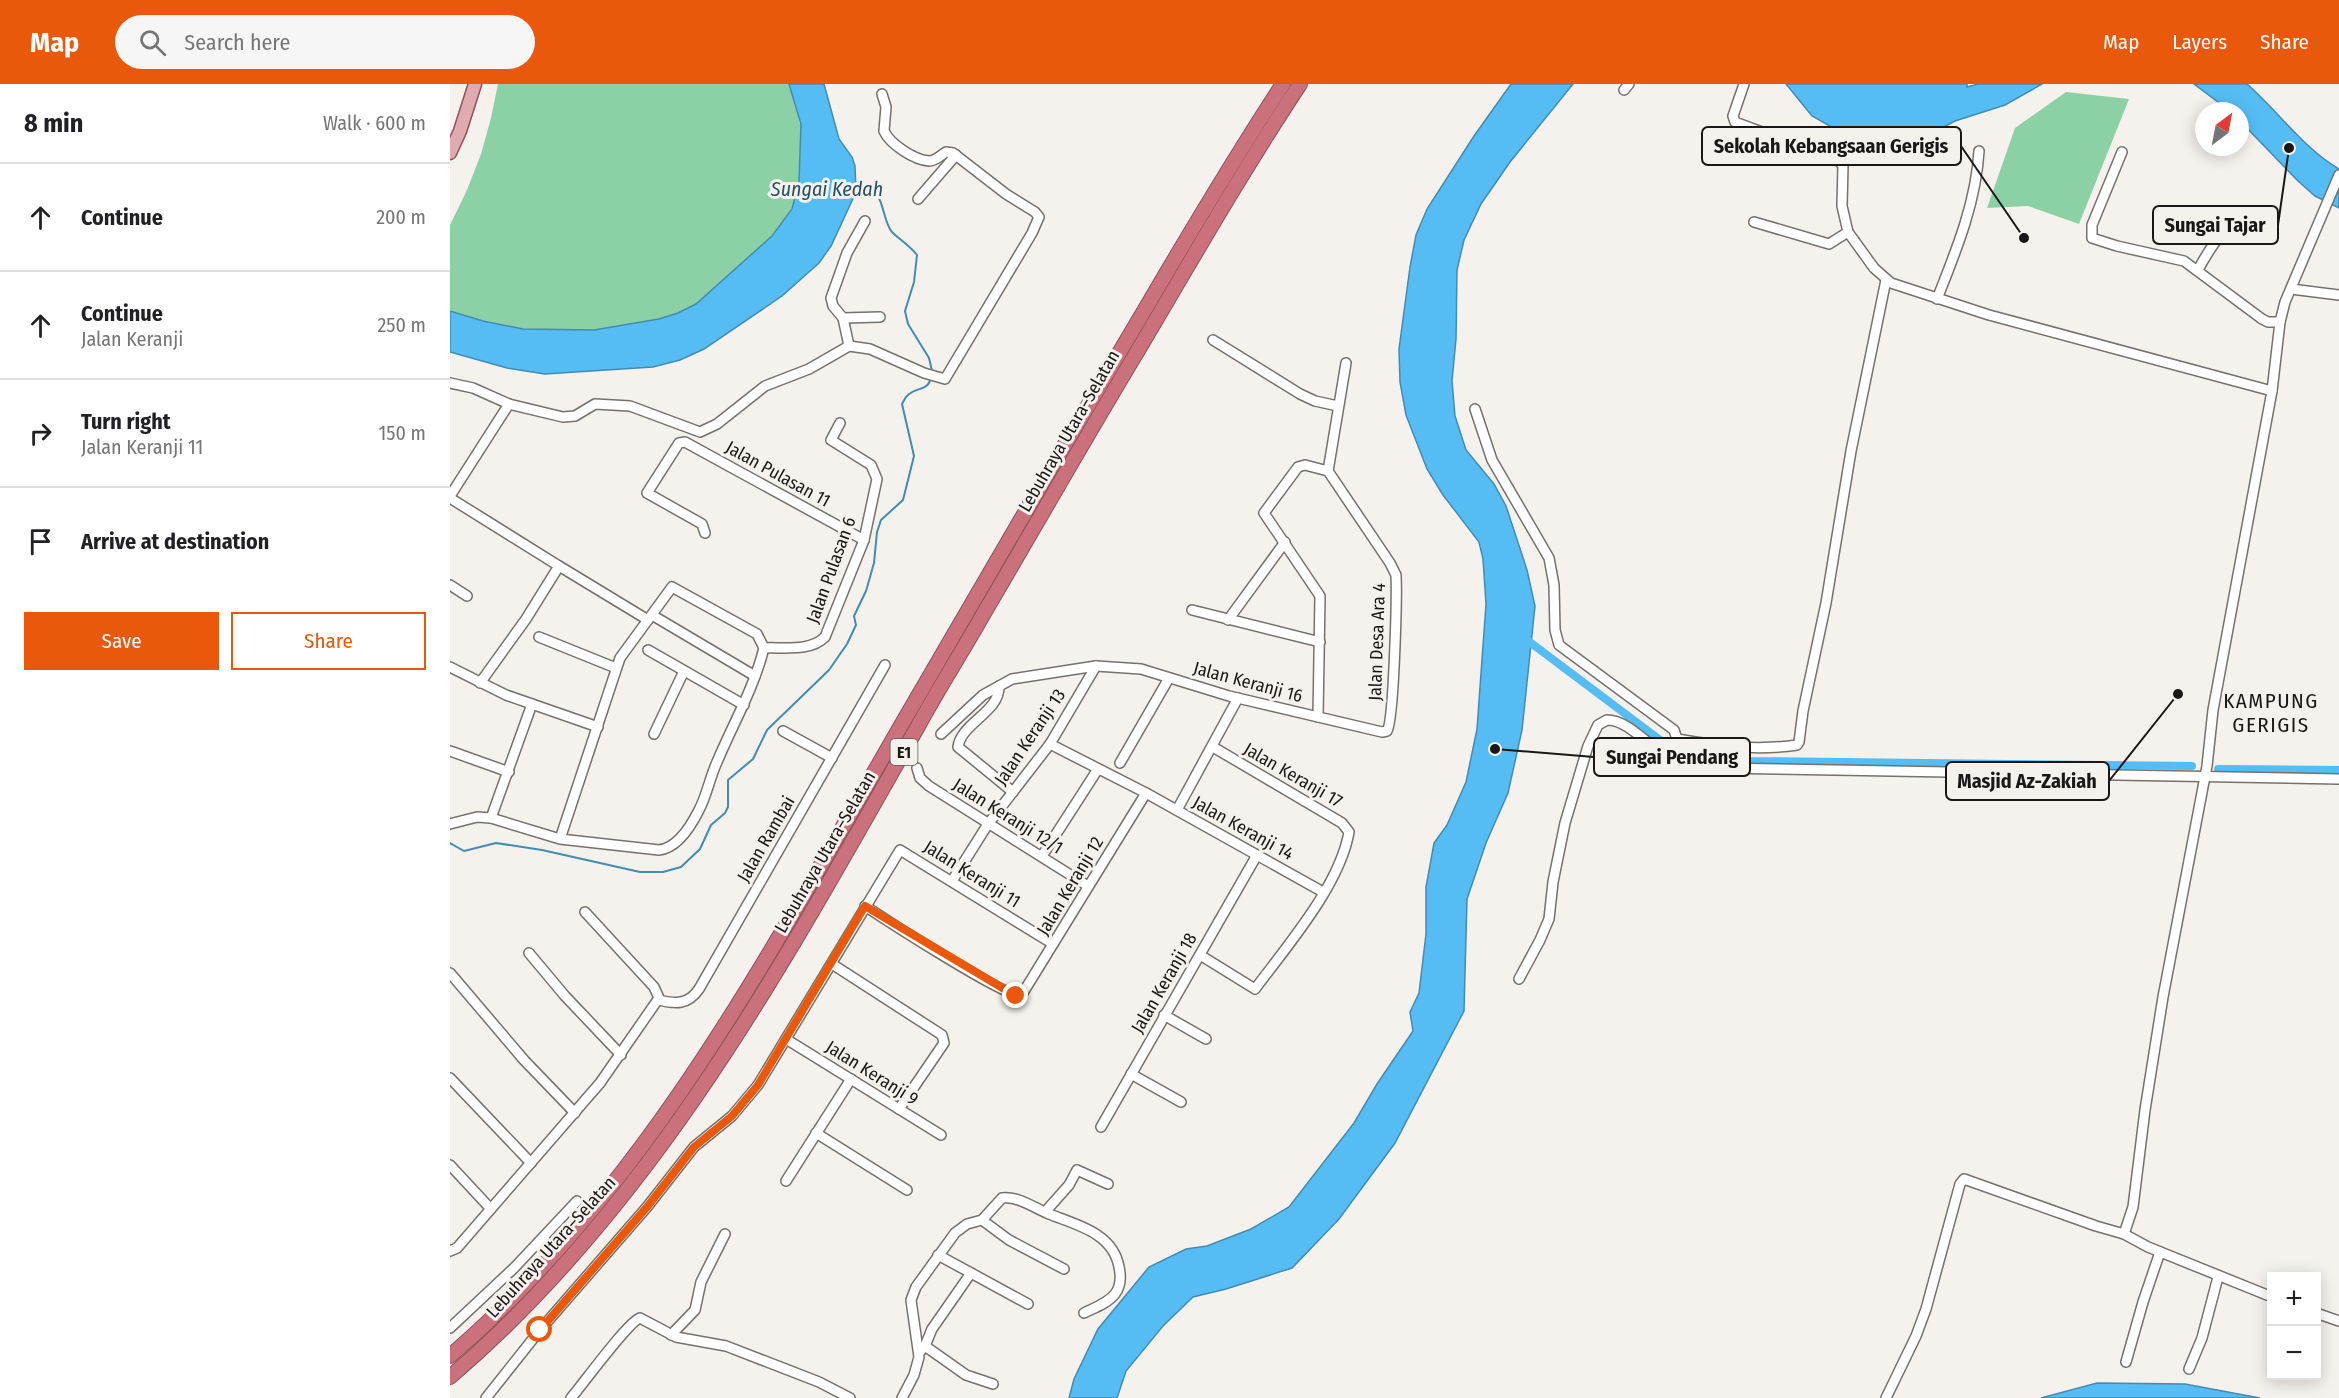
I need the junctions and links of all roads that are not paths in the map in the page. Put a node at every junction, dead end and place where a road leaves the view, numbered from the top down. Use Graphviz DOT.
graph roads {
  1 [pos="474,84"];
  2 [pos="1283,84"];
  3 [pos="1300,84"];
  4 [pos="1744,84"];
  5 [pos="882,94"];
  6 [pos="1979,151"];
  7 [pos="2122,152"];
  8 [pos="450,153"];
  9 [pos="956,155"];
  10 [pos="2339,175"];
  11 [pos="918,199"];
  12 [pos="2268,213"];
  13 [pos="865,221"];
  14 [pos="1754,222"];
  15 [pos="1848,232"];
  16 [pos="2198,270"];
  17 [pos="1886,280"];
  18 [pos="2291,289"];
  19 [pos="2339,295"];
  20 [pos="1937,298"];
  21 [pos="880,317"];
  22 [pos="843,318"];
  23 [pos="2280,322"];
  24 [pos="1213,340"];
  25 [pos="849,346"];
  26 [pos="1346,363"];
  27 [pos="450,383"];
  28 [pos="2272,391"];
  29 [pos="509,404"];
  30 [pos="1338,406"];
  31 [pos="1475,410"];
  32 [pos="840,423"];
  33 [pos="1328,471"];
  34 [pos="450,497"];
  35 [pos="705,533"];
  36 [pos="864,540"];
  37 [pos="1285,542"];
  38 [pos="559,566"];
  39 [pos="450,585"];
  40 [pos="467,596"];
  41 [pos="1192,610"];
  42 [pos="650,617"];
  43 [pos="1228,620"];
  44 [pos="539,637"];
  45 [pos="1320,642"];
  46 [pos="764,648"];
  47 [pos="648,650"];
  48 [pos="885,664"];
  49 [pos="1096,666"];
  50 [pos="450,667"];
  51 [pos="616,668"];
  52 [pos="684,671"];
  53 [pos="755,675"];
  54 [pos="1169,678"];
  55 [pos="480,683"];
  56 [pos="999,686"];
  57 [pos="1238,698"];
  58 [pos="532,704"];
  59 [pos="744,705"];
  60 [pos="1318,717"];
  61 [pos="1390,726"];
  62 [pos="598,727"];
  63 [pos="783,731"];
  64 [pos="654,734"];
  65 [pos="941,734"];
  66 [pos="1050,744"];
  67 [pos="1673,746"];
  68 [pos="1213,747"];
  69 [pos="450,751"];
  70 [pos="832,758"];
  71 [pos="1120,763"];
  72 [pos="917,768"];
  73 [pos="1098,768"];
  74 [pos="509,772"];
  75 [pos="2205,776"];
  76 [pos="2339,779"];
  77 [pos="1013,792"];
  78 [pos="1146,793"];
  79 [pos="1177,810"];
  80 [pos="491,818"];
  81 [pos="450,824"];
  82 [pos="988,824"];
  83 [pos="560,839"];
  84 [pos="1257,855"];
  85 [pos="1042,856"];
  86 [pos="952,881"];
  87 [pos="1088,886"];
  88 [pos="1323,892"];
  89 [pos="865,906"];
  90 [pos="585,912"];
  91 [pos="1053,944"];
  92 [pos="529,953"];
  93 [pos="1200,955"];
  94 [pos="832,964"];
  95 [pos="450,973"];
  96 [pos="1519,979"];
  97 [pos="658,1000"];
  98 [pos="1164,1015"];
  99 [pos="1206,1039"];
  100 [pos="786,1040"];
  101 [pos="621,1055"];
  102 [pos="1131,1074"];
  103 [pos="450,1078"];
  104 [pos="851,1079"];
  105 [pos="1181,1102"];
  106 [pos="899,1108"];
  107 [pos="575,1113"];
  108 [pos="1101,1127"];
  109 [pos="816,1133"];
  110 [pos="941,1135"];
  111 [pos="531,1163"];
  112 [pos="450,1165"];
  113 [pos="786,1181"];
  114 [pos="1108,1184"];
  115 [pos="907,1190"];
  116 [pos="577,1201"];
  117 [pos="490,1208"];
  118 [pos="1045,1212"];
  119 [pos="982,1220"];
  120 [pos="2124,1233"];
  121 [pos="725,1234"];
  122 [pos="450,1251"];
  123 [pos="2160,1252"];
  124 [pos="938,1255"];
  125 [pos="1064,1269"];
  126 [pos="971,1273"];
  127 [pos="2218,1277"];
  128 [pos="2267,1296"];
  129 [pos="1028,1304"];
  130 [pos="1084,1313"];
  131 [pos="2321,1315"];
  132 [pos="2339,1321"];
  133 [pos="450,1328"];
  134 [pos="671,1335"];
  135 [pos="922,1350"];
  136 [pos="450,1356"];
  137 [pos="2126,1362"];
  138 [pos="2189,1369"];
  139 [pos="450,1377"];
  140 [pos="993,1384"];
  141 [pos="486,1398"];
  142 [pos="571,1398"];
  143 [pos="850,1398"];
  144 [pos="902,1398"];
  145 [pos="1886,1398"];
  1 -- 8 [label="main road"];
  2 -- 136 [label="highway, Lebuhraya Utara–Selatan / E1"];
  3 -- 139 [label="highway, Lebuhraya Utara–Selatan / E1"];
  4 -- 15 [label="street"];
  5 -- 9 [label="street"];
  6 -- 20 [label="street"];
  7 -- 16 [label="street"];
  9 -- 11 [label="street"];
  9 -- 25 [label="street"];
  10 -- 18 [label="street"];
  12 -- 16 [label="street"];
  13 -- 22 [label="street"];
  14 -- 15 [label="street"];
  15 -- 17 [label="street"];
  16 -- 23 [label="street"];
  17 -- 20 [label="street"];
  17 -- 67 [label="street"];
  18 -- 19 [label="street"];
  18 -- 23 [label="street"];
  20 -- 28 [label="street"];
  21 -- 22 [label="street"];
  22 -- 25 [label="street"];
  23 -- 28 [label="street"];
  24 -- 30 [label="street"];
  25 -- 29 [label="street"];
  26 -- 30 [label="street"];
  27 -- 29 [label="street"];
  28 -- 75 [label="street"];
  29 -- 34 [label="street"];
  30 -- 33 [label="street"];
  31 -- 67 [label="street"];
  32 -- 36 [label="street, Jalan Pulasan 6"];
  33 -- 37 [label="street"];
  33 -- 61 [label="street, Jalan Desa Ara 4"];
  34 -- 38 [label="street"];
  35 -- 36 [label="street, Jalan Pulasan 11"];
  36 -- 46 [label="street, Jalan Pulasan 6"];
  37 -- 43 [label="street"];
  37 -- 45 [label="street"];
  38 -- 42 [label="street"];
  38 -- 55 [label="street"];
  39 -- 40 [label="street"];
  41 -- 43 [label="street"];
  42 -- 46 [label="street"];
  42 -- 51 [label="street"];
  42 -- 53 [label="street"];
  43 -- 45 [label="street"];
  44 -- 51 [label="street"];
  45 -- 60 [label="street"];
  46 -- 53 [label="street"];
  47 -- 52 [label="street"];
  48 -- 70 [label="street, Jalan Rambai"];
  49 -- 54 [label="street, Jalan Keranji 16"];
  49 -- 56 [label="street, Jalan Keranji 16"];
  49 -- 66 [label="street, Jalan Keranji 13"];
  50 -- 55 [label="street"];
  51 -- 62 [label="street"];
  52 -- 59 [label="street"];
  52 -- 64 [label="street"];
  53 -- 59 [label="street"];
  54 -- 57 [label="street, Jalan Keranji 16"];
  54 -- 71 [label="street"];
  55 -- 58 [label="street"];
  56 -- 65 [label="street, Jalan Keranji 16"];
  56 -- 77 [label="street"];
  57 -- 60 [label="street, Jalan Keranji 16"];
  57 -- 68 [label="street"];
  58 -- 62 [label="street"];
  58 -- 74 [label="street"];
  59 -- 83 [label="street"];
  60 -- 61 [label="street, Jalan Keranji 16"];
  62 -- 83 [label="street"];
  63 -- 70 [label="street"];
  66 -- 73 [label="street, Jalan Keranji 14"];
  66 -- 77 [label="street, Jalan Keranji 13"];
  67 -- 75 [label="street"];
  67 -- 96 [label="street"];
  68 -- 79 [label="street"];
  68 -- 88 [label="street, Jalan Keranji 17"];
  69 -- 74 [label="street"];
  70 -- 97 [label="street, Jalan Rambai"];
  72 -- 82 [label="street, Jalan Keranji 12/1"];
  73 -- 78 [label="street, Jalan Keranji 14"];
  73 -- 85 [label="street"];
  74 -- 80 [label="street"];
  75 -- 76 [label="street"];
  75 -- 120 [label="street"];
  77 -- 82 [label="street, Jalan Keranji 13"];
  78 -- 79 [label="street, Jalan Keranji 14"];
  78 -- 87 [label="street, Jalan Keranji 12"];
  79 -- 84 [label="street, Jalan Keranji 14"];
  80 -- 81 [label="street"];
  80 -- 83 [label="street"];
  82 -- 85 [label="street, Jalan Keranji 12/1"];
  82 -- 86 [label="street, Jalan Keranji 13"];
  84 -- 88 [label="street, Jalan Keranji 14"];
  84 -- 93 [label="street, Jalan Keranji 18"];
  85 -- 87 [label="street, Jalan Keranji 12/1"];
  86 -- 89 [label="street, Jalan Keranji 11"];
  86 -- 91 [label="street, Jalan Keranji 11"];
  87 -- 91 [label="street, Jalan Keranji 12"];
  88 -- 93 [label="street"];
  89 -- 91 [label="street, Jalan Keranji 12"];
  89 -- 94 [label="street"];
  90 -- 97 [label="street"];
  92 -- 101 [label="street"];
  93 -- 98 [label="street, Jalan Keranji 18"];
  94 -- 100 [label="street"];
  94 -- 106 [label="street"];
  95 -- 107 [label="street"];
  97 -- 101 [label="street"];
  98 -- 99 [label="street"];
  98 -- 102 [label="street, Jalan Keranji 18"];
  100 -- 104 [label="street, Jalan Keranji 9"];
  100 -- 141 [label="street"];
  101 -- 107 [label="street"];
  102 -- 105 [label="street"];
  102 -- 108 [label="street, Jalan Keranji 18"];
  103 -- 111 [label="street"];
  104 -- 106 [label="street, Jalan Keranji 9"];
  104 -- 109 [label="street"];
  106 -- 110 [label="street, Jalan Keranji 9"];
  107 -- 111 [label="street"];
  109 -- 113 [label="street"];
  109 -- 115 [label="street"];
  111 -- 117 [label="street"];
  112 -- 117 [label="street"];
  114 -- 118 [label="street"];
  116 -- 133 [label="street"];
  117 -- 122 [label="street"];
  118 -- 119 [label="street"];
  118 -- 130 [label="street"];
  119 -- 124 [label="street"];
  119 -- 125 [label="street"];
  120 -- 123 [label="street"];
  120 -- 145 [label="street"];
  121 -- 134 [label="street"];
  123 -- 127 [label="street"];
  123 -- 137 [label="street"];
  124 -- 126 [label="street"];
  124 -- 135 [label="street"];
  126 -- 129 [label="street"];
  126 -- 135 [label="street"];
  127 -- 128 [label="street"];
  127 -- 138 [label="street"];
  131 -- 132 [label="street"];
  134 -- 142 [label="street"];
  134 -- 143 [label="street"];
  135 -- 140 [label="street"];
  135 -- 144 [label="street"];
}
